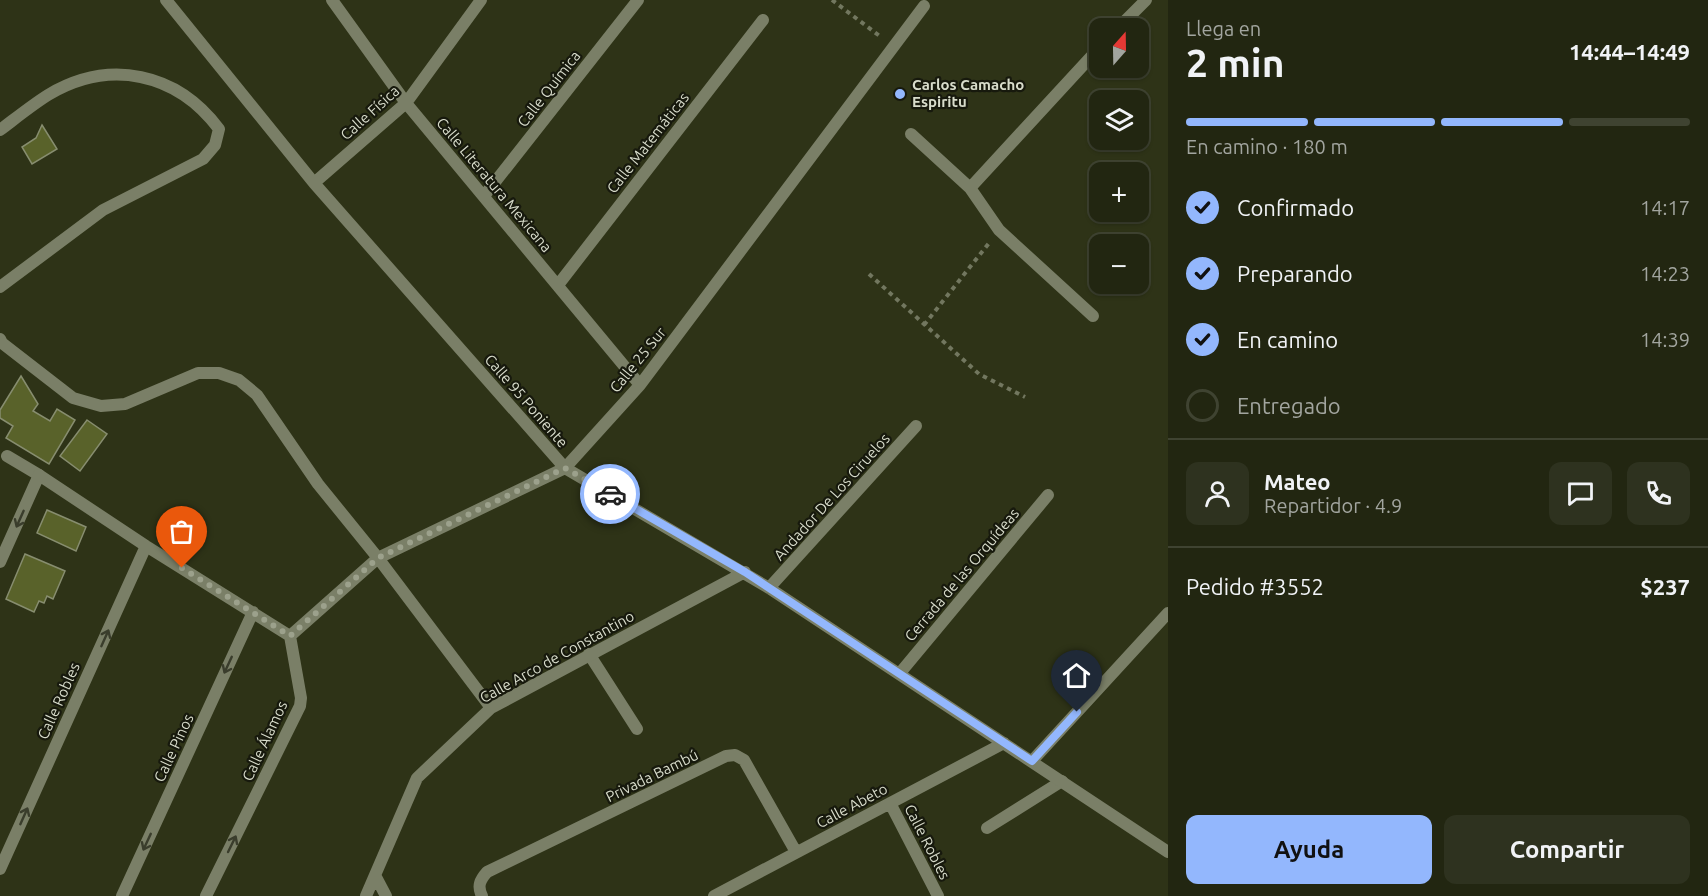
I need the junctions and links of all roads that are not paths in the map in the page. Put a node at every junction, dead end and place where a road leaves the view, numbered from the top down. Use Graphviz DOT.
graph roads {
  1 [pos="166,0"];
  2 [pos="481,0"];
  3 [pos="638,0"];
  4 [pos="1146,0"];
  5 [pos="335,1"];
  6 [pos="924,6"];
  7 [pos="1128,18"];
  8 [pos="763,20"];
  9 [pos="1089,59"];
  10 [pos="406,103"];
  11 [pos="0,130"];
  12 [pos="911,134"];
  13 [pos="314,183"];
  14 [pos="970,188"];
  15 [pos="484,196"];
  16 [pos="558,285"];
  17 [pos="0,287"];
  18 [pos="1093,316"];
  19 [pos="0,339"];
  20 [pos="640,385"];
  21 [pos="915,426"];
  22 [pos="7,456"];
  23 [pos="565,468"];
  24 [pos="39,475"];
  25 [pos="1048,495"];
  26 [pos="146,546"];
  27 [pos="378,558"];
  28 [pos="0,562"];
  29 [pos="745,572"];
  30 [pos="770,588"];
  31 [pos="253,612"];
  32 [pos="1168,613"];
  33 [pos="290,636"];
  34 [pos="589,654"];
  35 [pos="900,674"];
  36 [pos="491,708"];
  37 [pos="637,729"];
  38 [pos="1004,743"];
  39 [pos="1032,761"];
  40 [pos="1062,781"];
  41 [pos="890,803"];
  42 [pos="987,828"];
  43 [pos="1167,850"];
  44 [pos="796,852"];
  45 [pos="0,869"];
  46 [pos="376,878"];
  47 [pos="122,896"];
  48 [pos="206,896"];
  49 [pos="366,896"];
  50 [pos="386,896"];
  51 [pos="482,896"];
  52 [pos="714,896"];
  53 [pos="938,896"];
  1 -- 13 [label="street, Calle 95 Poniente"];
  2 -- 10 [label="street, Calle Física"];
  3 -- 15 [label="street, Calle Química"];
  4 -- 7 [label="street"];
  5 -- 10 [label="street, Calle Literatura Mexicana"];
  6 -- 20 [label="street, Calle 25 Sur"];
  8 -- 16 [label="street, Calle Matemáticas"];
  9 -- 14 [label="street"];
  10 -- 13 [label="street, Calle Física"];
  10 -- 15 [label="street, Calle Literatura Mexicana"];
  11 -- 17 [label="street"];
  12 -- 14 [label="street"];
  13 -- 23 [label="street, Calle 95 Poniente"];
  14 -- 18 [label="street"];
  15 -- 16 [label="street, Calle Literatura Mexicana"];
  16 -- 20 [label="street, Calle Literatura Mexicana"];
  19 -- 27 [label="street"];
  20 -- 23 [label="street, Calle 25 Sur"];
  21 -- 30 [label="street, Andador De Los Ciruelos"];
  22 -- 24 [label="street"];
  23 -- 27 [label="street, Calle 25 Sur"];
  23 -- 29 [label="street, Calle 95 Poniente"];
  24 -- 26 [label="street"];
  24 -- 28 [label="street, one-way"];
  25 -- 35 [label="street, Cerrada de las Orquídeas"];
  26 -- 31 [label="street"];
  45 -- 26 [label="street, Calle Robles, one-way"];
  27 -- 33 [label="street, Calle 25 Sur"];
  27 -- 36 [label="street"];
  29 -- 30 [label="street, Calle 95 Poniente"];
  29 -- 34 [label="street, Calle Arco de Constantino"];
  30 -- 35 [label="street, Calle 95 Poniente"];
  31 -- 33 [label="street"];
  31 -- 47 [label="street, Calle Pinos, one-way"];
  32 -- 39 [label="street"];
  48 -- 33 [label="street, Calle Álamos, one-way"];
  34 -- 36 [label="street, Calle Arco de Constantino"];
  34 -- 37 [label="street"];
  35 -- 38 [label="street, Calle 95 Poniente"];
  36 -- 46 [label="street, Calle Arco de Constantino"];
  38 -- 39 [label="street, Calle 95 Poniente"];
  38 -- 41 [label="street, Calle Abeto"];
  39 -- 40 [label="street, Calle 95 Poniente"];
  40 -- 42 [label="street"];
  40 -- 43 [label="street, Calle 95 Poniente"];
  41 -- 44 [label="street, Calle Abeto"];
  41 -- 53 [label="street, Calle Robles"];
  44 -- 51 [label="street, Privada Bambú"];
  44 -- 52 [label="street, Calle Abeto"];
  46 -- 49 [label="street, Calle Arco de Constantino"];
  46 -- 50 [label="street"];
}
